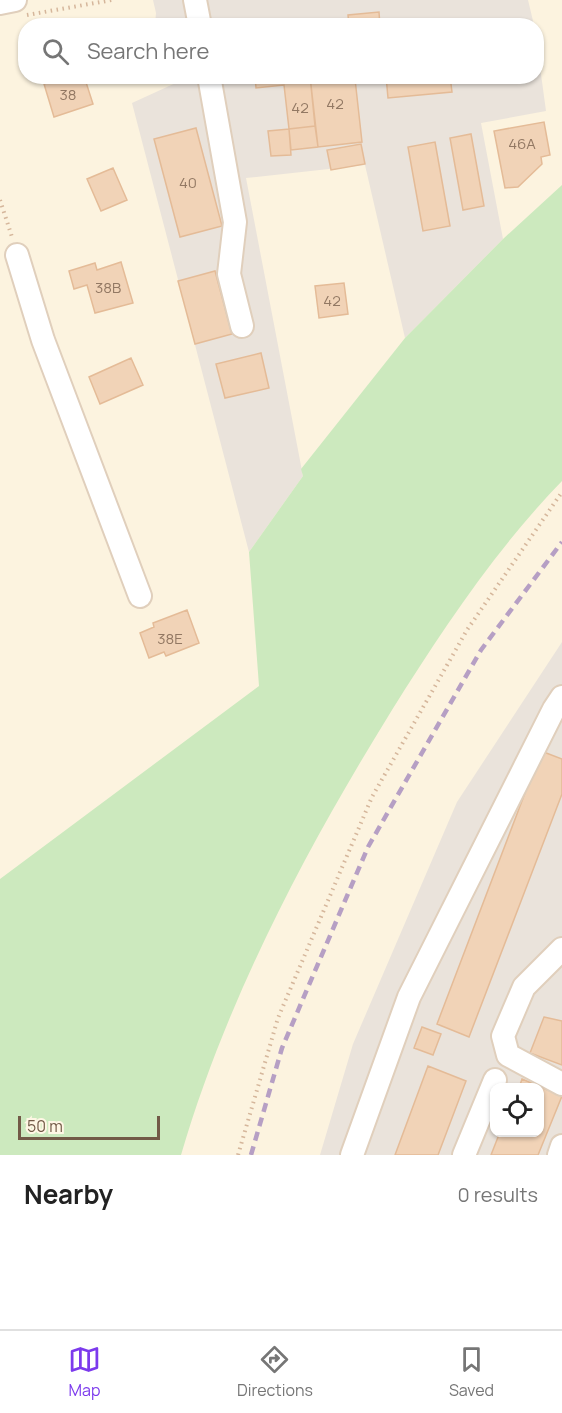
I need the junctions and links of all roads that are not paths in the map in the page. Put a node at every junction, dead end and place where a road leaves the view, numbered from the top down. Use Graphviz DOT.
graph roads {
  1 [pos="195,0"];
  2 [pos="0,3"];
  3 [pos="19,8"];
  4 [pos="198,18"];
  5 [pos="210,84"];
  6 [pos="17,255"];
  7 [pos="242,326"];
  8 [pos="140,596"];
  9 [pos="562,697"];
  10 [pos="562,949"];
  11 [pos="495,1080"];
  12 [pos="562,1084"];
  13 [pos="562,1146"];
  14 [pos="352,1155"];
  15 [pos="464,1155"];
  16 [pos="559,1155"];
  1 -- 4 [label="street"];
  2 -- 3 [label="street"];
  5 -- 7 [label="street"];
  6 -- 8 [label="street"];
  9 -- 14 [label="street"];
  10 -- 12 [label="street"];
  11 -- 15 [label="street"];
  13 -- 16 [label="street"];
}
